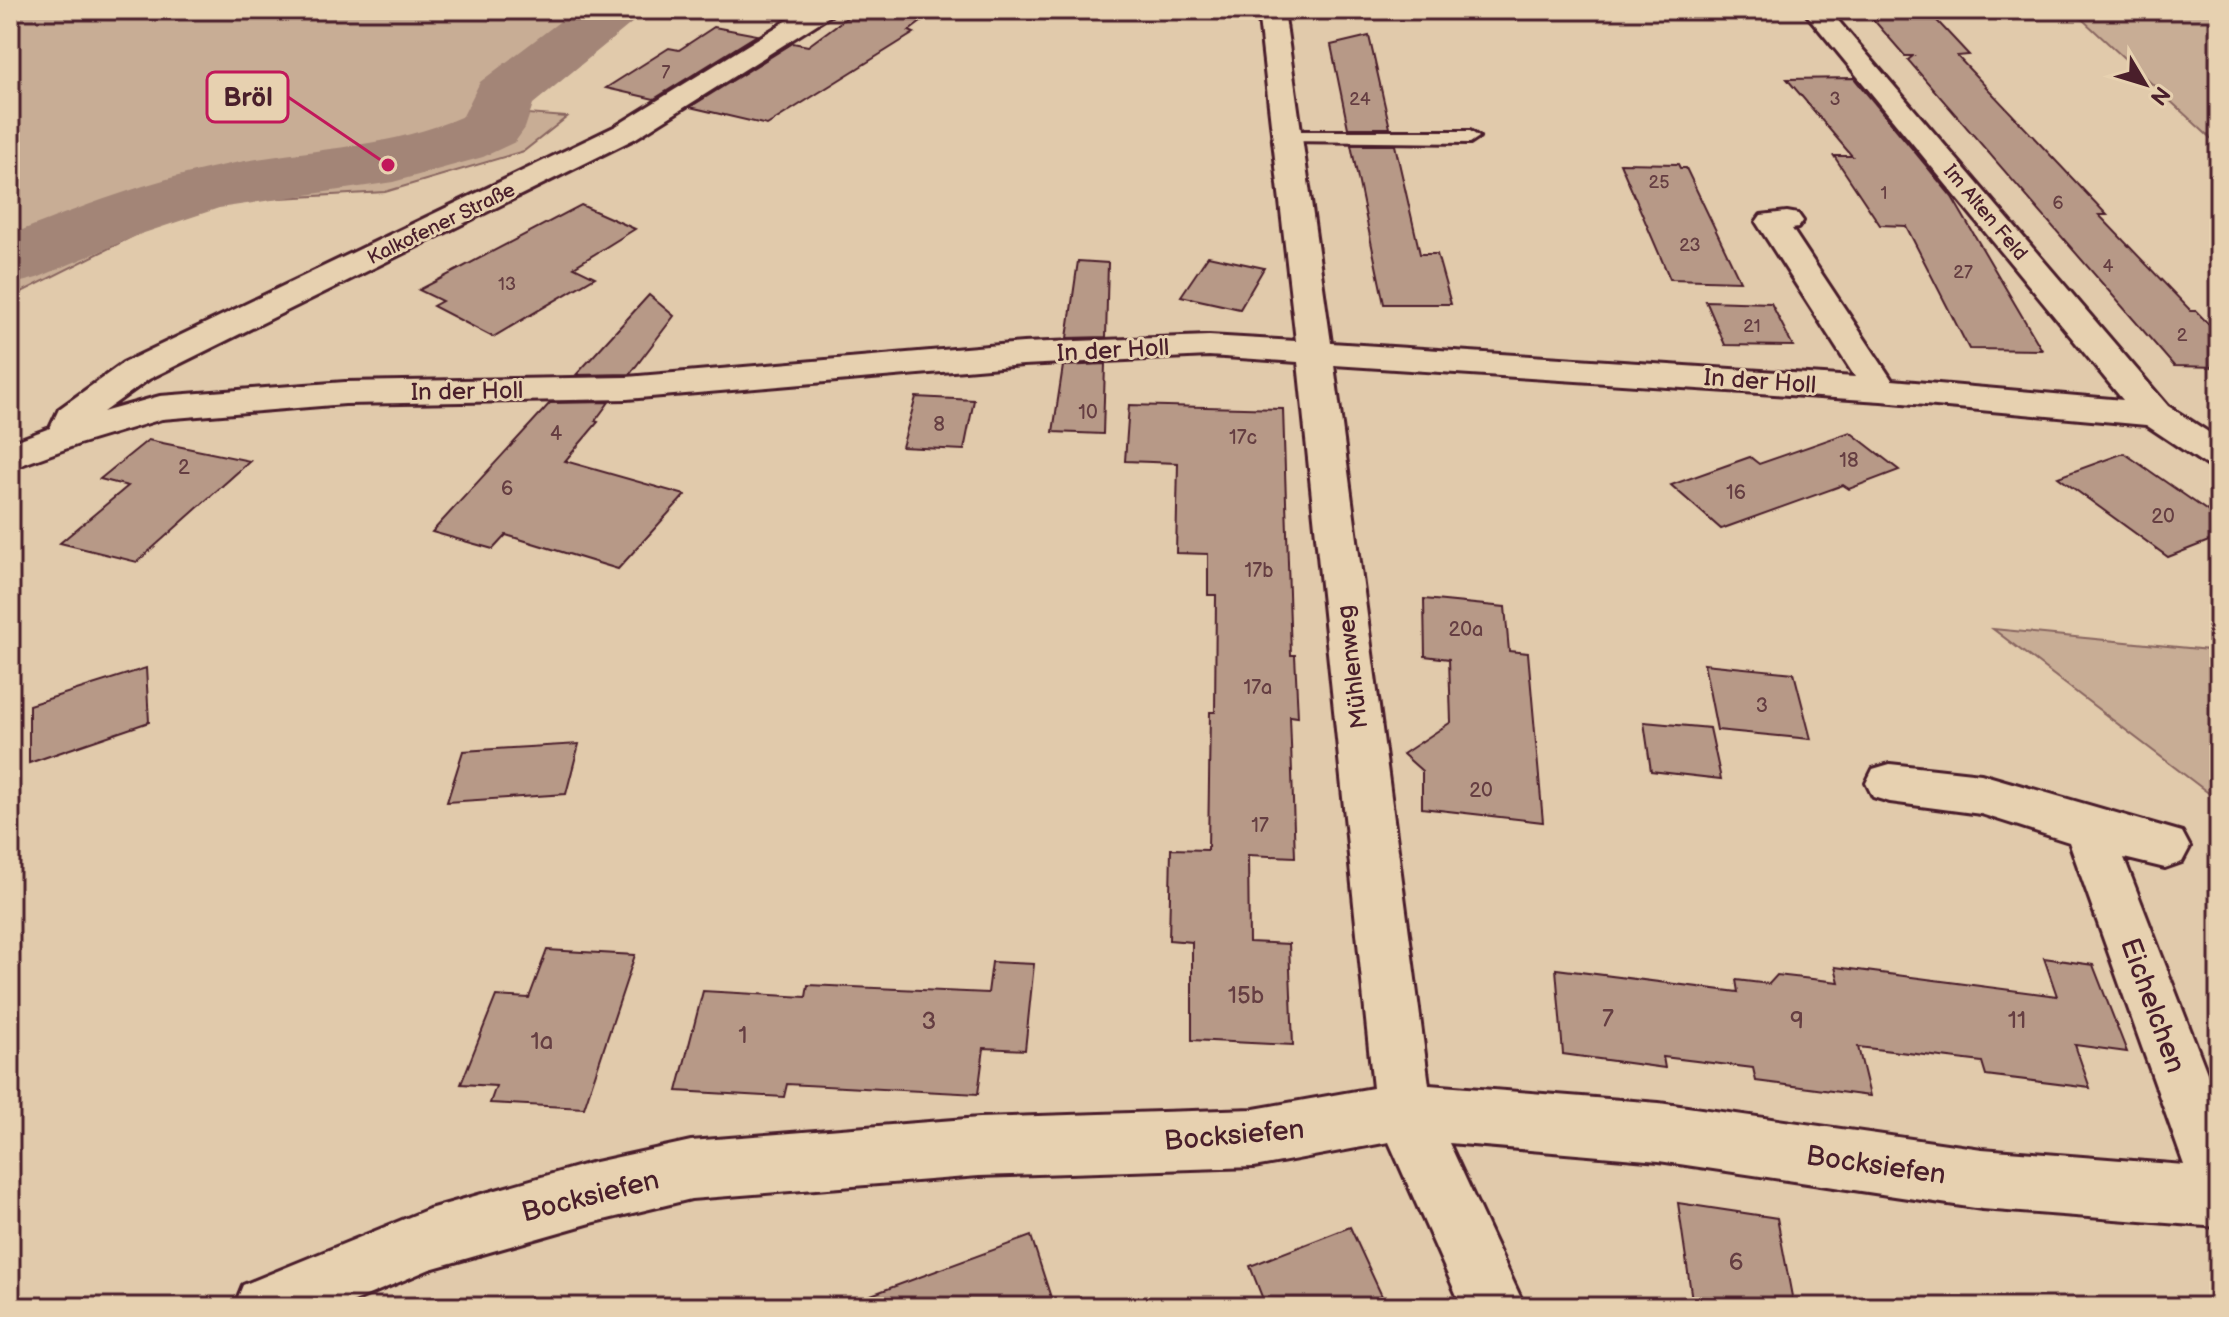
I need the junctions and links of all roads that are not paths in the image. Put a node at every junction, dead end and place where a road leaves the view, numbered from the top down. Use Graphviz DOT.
graph roads {
  1 [pos="822,10"];
  2 [pos="1271,10"];
  3 [pos="1816,10"];
  4 [pos="1287,137"];
  5 [pos="1470,137"];
  6 [pos="1787,221"];
  7 [pos="1314,351"];
  8 [pos="1881,390"];
  9 [pos="2155,414"];
  10 [pos="66,435"];
  11 [pos="2219,456"];
  12 [pos="10,457"];
  13 [pos="1890,783"];
  14 [pos="2088,828"];
  15 [pos="2165,847"];
  16 [pos="1404,1111"];
  17 [pos="2219,1181"];
  18 [pos="2219,1197"];
  19 [pos="265,1307"];
  20 [pos="1494,1307"];
  1 -- 10 [label="street, Kalkofener Straße"];
  2 -- 4 [label="street, Mühlenweg"];
  3 -- 9 [label="street, Im Alten Feld"];
  4 -- 5 [label="lane"];
  4 -- 7 [label="street, Mühlenweg"];
  6 -- 8 [label="street"];
  7 -- 8 [label="street, In der Holl"];
  7 -- 10 [label="street, In der Holl"];
  7 -- 16 [label="street, Mühlenweg"];
  8 -- 9 [label="street, In der Holl"];
  9 -- 11 [label="street"];
  10 -- 12 [label="street"];
  13 -- 14 [label="street"];
  14 -- 15 [label="street"];
  14 -- 17 [label="street, Eichelchen"];
  16 -- 18 [label="street, Bocksiefen"];
  16 -- 19 [label="street, Bocksiefen"];
  16 -- 20 [label="street, Mühlenweg"];
}
